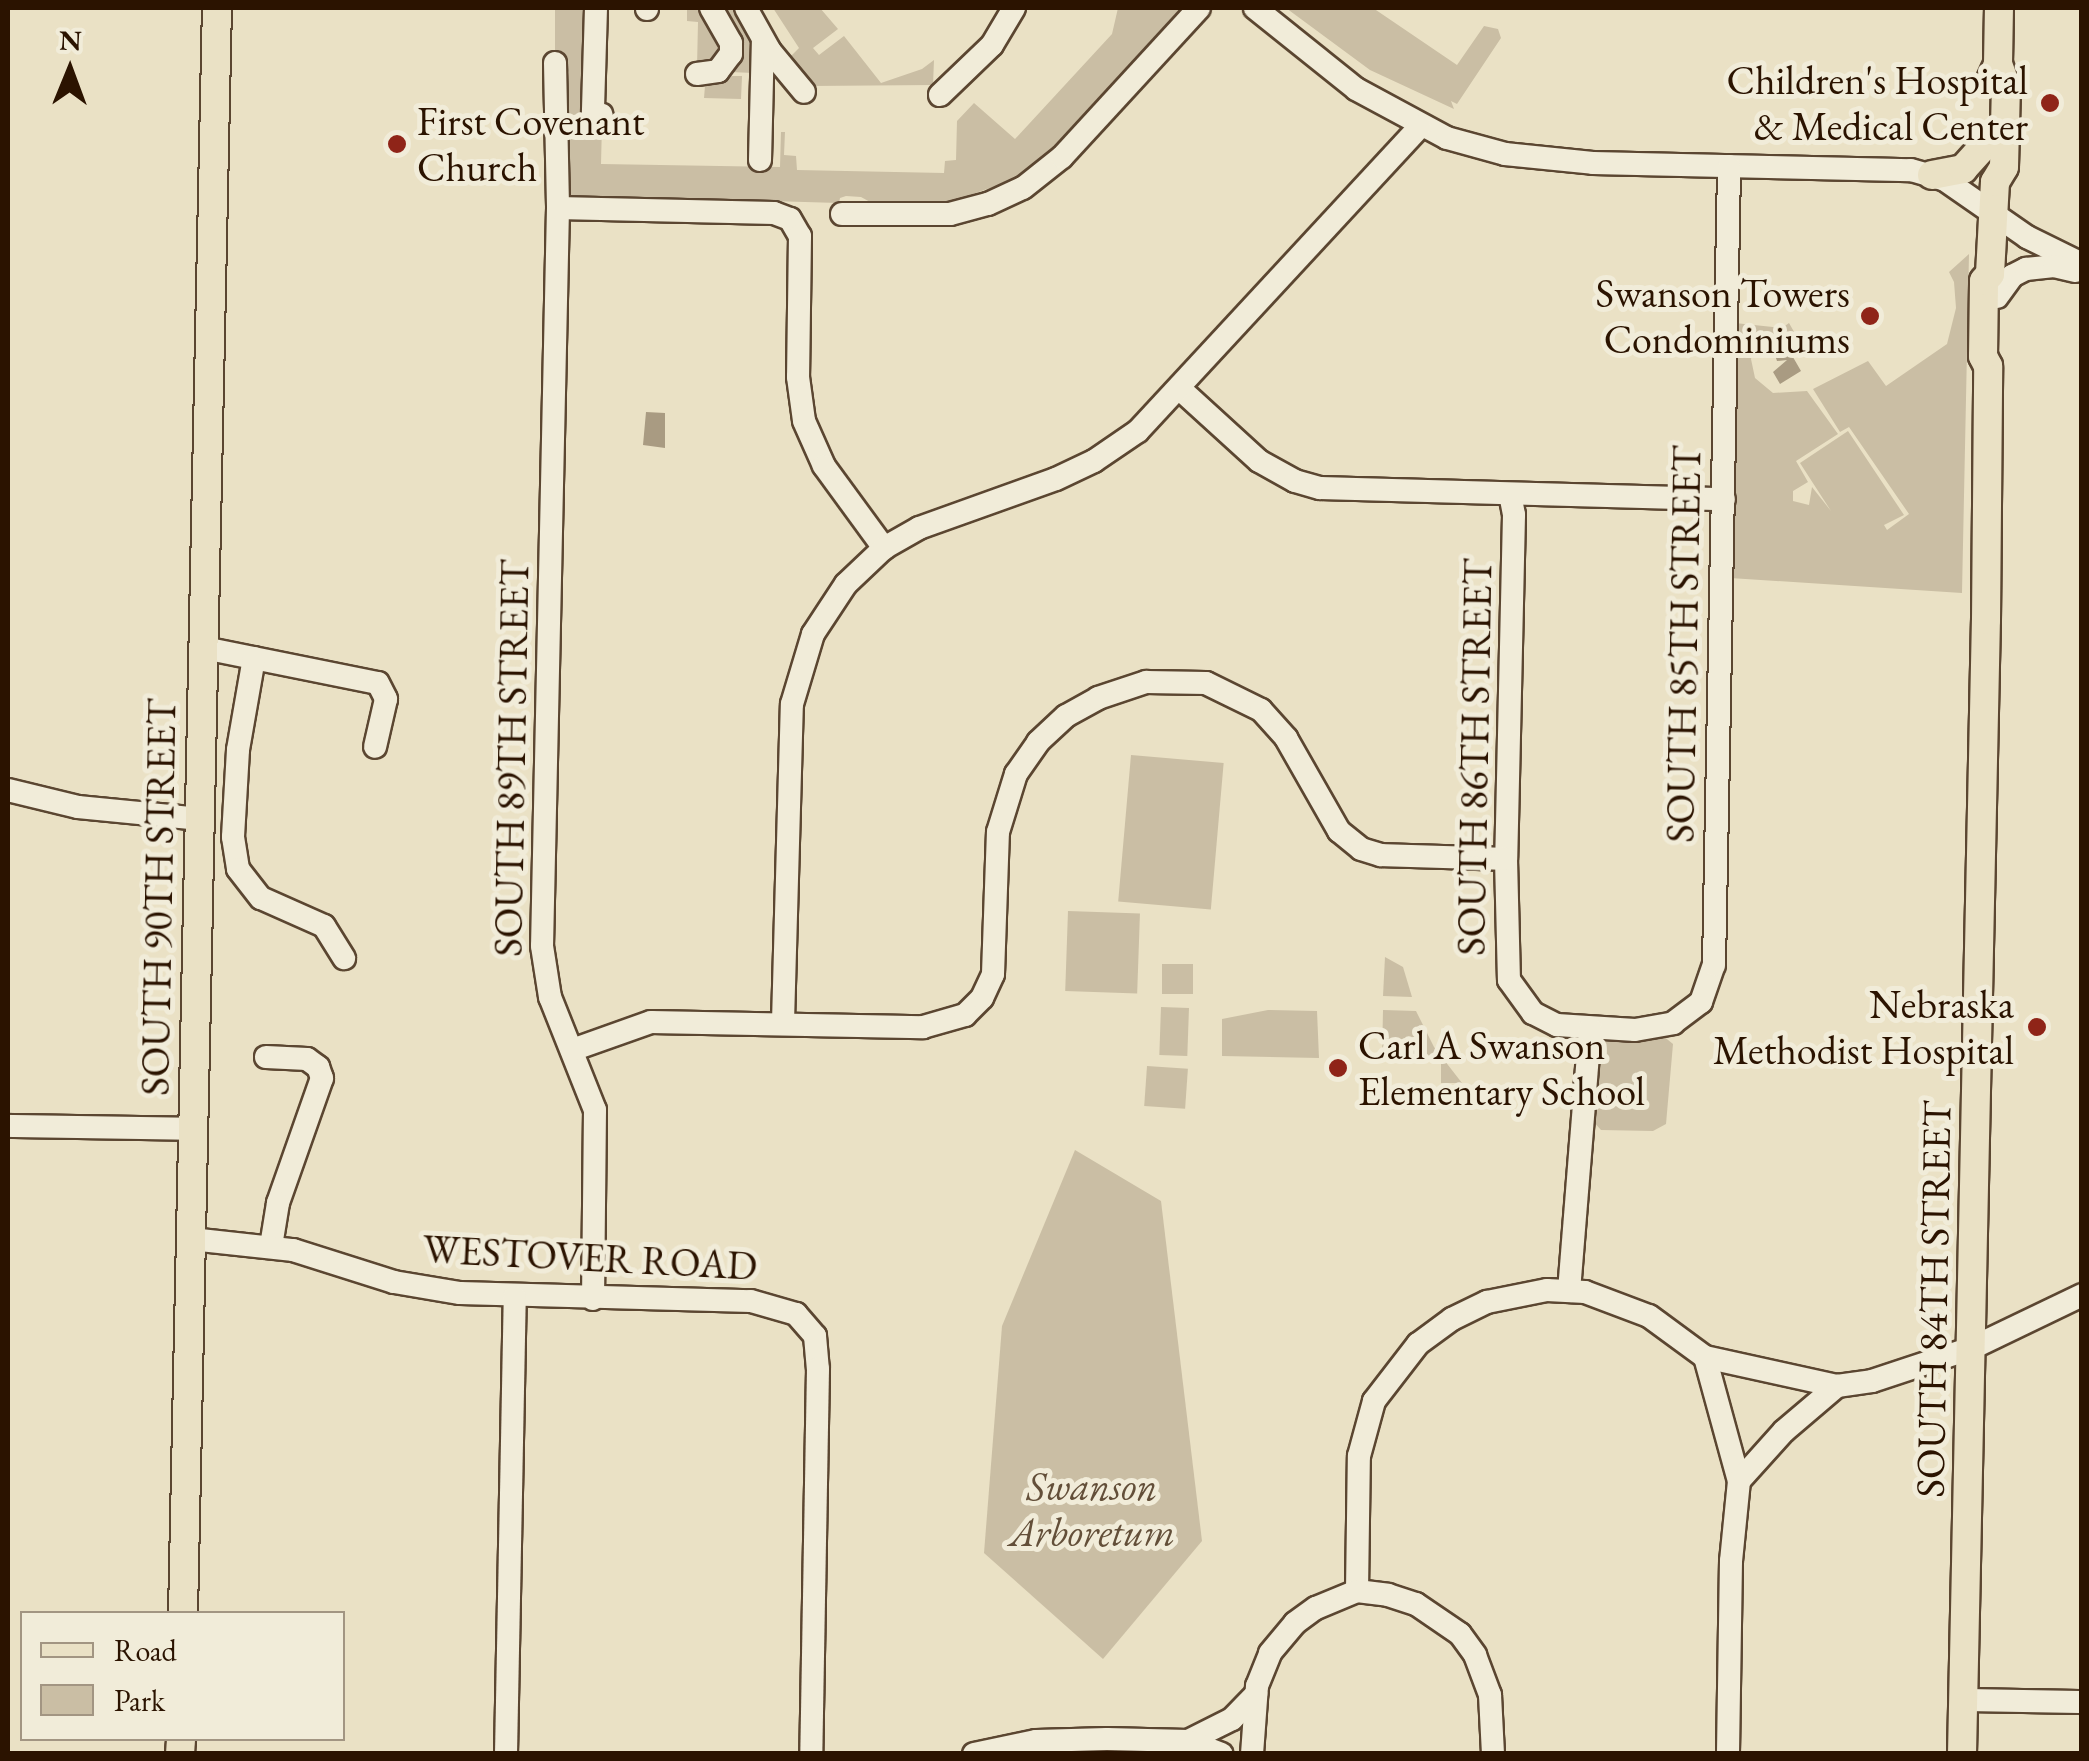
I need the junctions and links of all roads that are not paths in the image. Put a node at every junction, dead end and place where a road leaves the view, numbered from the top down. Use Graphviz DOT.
graph roads {
  1 [pos="217,8"];
  2 [pos="596,8"];
  3 [pos="711,8"];
  4 [pos="746,8"];
  5 [pos="1014,8"];
  6 [pos="1199,8"];
  7 [pos="1255,8"];
  8 [pos="1999,8"];
  9 [pos="763,41"];
  10 [pos="555,63"];
  11 [pos="1998,64"];
  12 [pos="697,74"];
  13 [pos="804,92"];
  14 [pos="940,95"];
  15 [pos="602,115"];
  16 [pos="1420,126"];
  17 [pos="1988,141"];
  18 [pos="760,160"];
  19 [pos="1730,166"];
  20 [pos="1932,175"];
  21 [pos="1995,182"];
  22 [pos="558,208"];
  23 [pos="842,214"];
  24 [pos="1993,214"];
  25 [pos="2082,268"];
  26 [pos="1992,276"];
  27 [pos="1180,389"];
  28 [pos="1510,494"];
  29 [pos="1724,499"];
  30 [pos="884,548"];
  31 [pos="204,648"];
  32 [pos="254,658"];
  33 [pos="375,747"];
  34 [pos="8,790"];
  35 [pos="200,819"];
  36 [pos="1506,859"];
  37 [pos="344,958"];
  38 [pos="783,1022"];
  39 [pos="1590,1028"];
  40 [pos="572,1050"];
  41 [pos="266,1056"];
  42 [pos="8,1126"];
  43 [pos="193,1129"];
  44 [pos="190,1239"];
  45 [pos="277,1247"];
  46 [pos="1569,1292"];
  47 [pos="2082,1294"];
  48 [pos="515,1297"];
  49 [pos="593,1299"];
  50 [pos="1972,1348"];
  51 [pos="1705,1357"];
  52 [pos="1837,1386"];
  53 [pos="1739,1481"];
  54 [pos="1356,1591"];
  55 [pos="183,1611"];
  56 [pos="1256,1694"];
  57 [pos="1964,1700"];
  58 [pos="2082,1702"];
  59 [pos="1188,1740"];
  60 [pos="1000,1750"];
  61 [pos="506,1754"];
  62 [pos="812,1754"];
  63 [pos="974,1754"];
  64 [pos="1222,1754"];
  65 [pos="1252,1754"];
  66 [pos="1494,1754"];
  67 [pos="1728,1754"];
  68 [pos="1962,1754"];
  1 -- 31 [label="main road, SOUTH 90TH STREET"];
  2 -- 15 [label="street"];
  3 -- 12 [label="street"];
  4 -- 9 [label="street"];
  5 -- 14 [label="street"];
  6 -- 23 [label="street"];
  7 -- 16 [label="street"];
  8 -- 11 [label="main road"];
  9 -- 13 [label="street"];
  9 -- 18 [label="street"];
  10 -- 22 [label="street, SOUTH 89TH STREET"];
  11 -- 17 [label="main road"];
  11 -- 21 [label="main road"];
  16 -- 19 [label="street"];
  16 -- 27 [label="street"];
  17 -- 20 [label="main road"];
  17 -- 21 [label="main road"];
  19 -- 20 [label="street"];
  19 -- 29 [label="street, SOUTH 85TH STREET"];
  20 -- 24 [label="street"];
  21 -- 24 [label="main road, SOUTH 84TH STREET"];
  22 -- 30 [label="street"];
  22 -- 40 [label="street, SOUTH 89TH STREET"];
  24 -- 25 [label="street"];
  24 -- 26 [label="main road, SOUTH 84TH STREET"];
  25 -- 26 [label="street"];
  26 -- 50 [label="main road, SOUTH 84TH STREET"];
  27 -- 28 [label="street"];
  27 -- 30 [label="street"];
  28 -- 29 [label="street"];
  28 -- 36 [label="street, SOUTH 86TH STREET"];
  29 -- 39 [label="street, SOUTH 85TH STREET"];
  30 -- 38 [label="street"];
  31 -- 32 [label="street"];
  31 -- 35 [label="main road, SOUTH 90TH STREET"];
  32 -- 33 [label="street"];
  32 -- 37 [label="street"];
  34 -- 35 [label="street"];
  35 -- 43 [label="main road, SOUTH 90TH STREET"];
  36 -- 38 [label="street"];
  36 -- 39 [label="street, SOUTH 86TH STREET"];
  38 -- 40 [label="street"];
  39 -- 46 [label="street"];
  40 -- 49 [label="street, SOUTH 89TH STREET"];
  41 -- 45 [label="street"];
  42 -- 43 [label="street"];
  43 -- 44 [label="main road, SOUTH 90TH STREET"];
  44 -- 45 [label="street, WESTOVER ROAD"];
  44 -- 55 [label="main road, SOUTH 90TH STREET"];
  45 -- 48 [label="street, WESTOVER ROAD"];
  46 -- 51 [label="street"];
  46 -- 54 [label="street"];
  47 -- 50 [label="street"];
  48 -- 49 [label="street, WESTOVER ROAD"];
  48 -- 61 [label="street"];
  49 -- 62 [label="street, WESTOVER ROAD"];
  50 -- 52 [label="street"];
  50 -- 57 [label="main road, SOUTH 84TH STREET"];
  51 -- 52 [label="street"];
  51 -- 53 [label="street"];
  52 -- 53 [label="street"];
  53 -- 67 [label="street"];
  54 -- 56 [label="street"];
  54 -- 66 [label="street"];
  56 -- 59 [label="street"];
  56 -- 65 [label="street"];
  57 -- 58 [label="street"];
  57 -- 68 [label="main road, SOUTH 84TH STREET"];
  59 -- 60 [label="street"];
  59 -- 64 [label="street"];
  60 -- 63 [label="street"];
}
